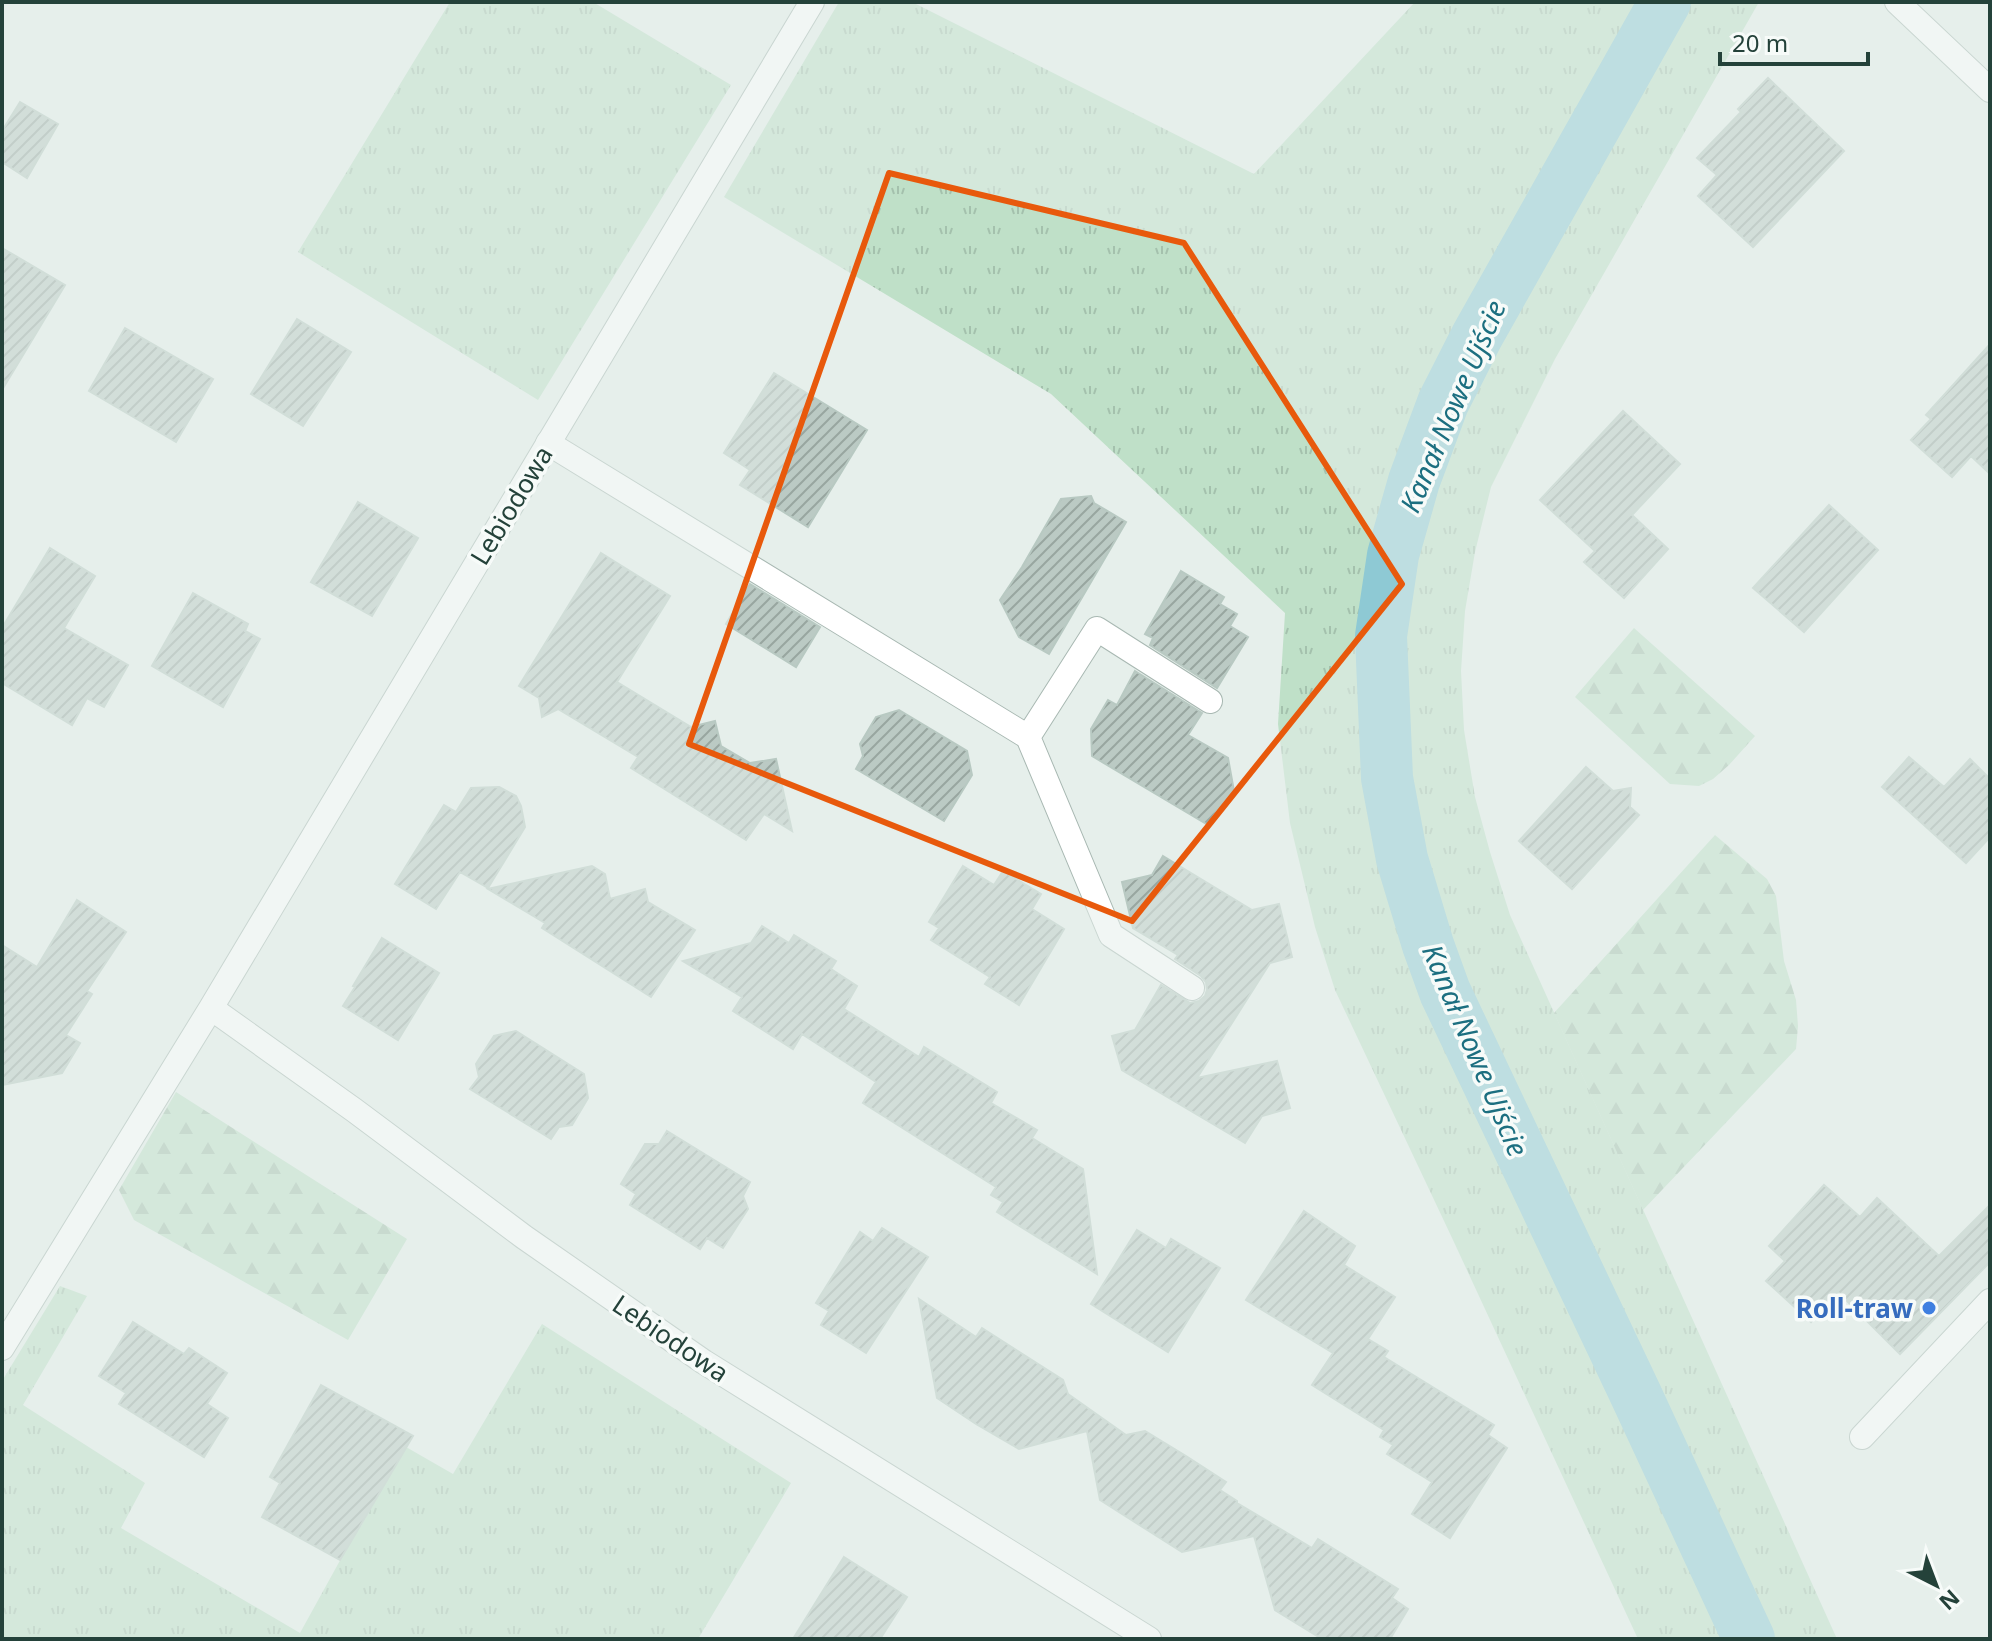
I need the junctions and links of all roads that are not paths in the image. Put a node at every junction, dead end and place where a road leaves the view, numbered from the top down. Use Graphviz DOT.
graph roads {
  1 [pos="812,2"];
  2 [pos="1901,4"];
  3 [pos="1990,90"];
  4 [pos="548,443"];
  5 [pos="1210,701"];
  6 [pos="1028,737"];
  7 [pos="1192,988"];
  8 [pos="211,1008"];
  9 [pos="1990,1301"];
  10 [pos="2,1348"];
  11 [pos="1862,1437"];
  12 [pos="1149,1639"];
  1 -- 4 [label="street, Lebiodowa"];
  2 -- 3 [label="street"];
  4 -- 6 [label="street"];
  4 -- 8 [label="street, Lebiodowa"];
  5 -- 6 [label="street"];
  6 -- 7 [label="street"];
  8 -- 10 [label="street, Lebiodowa"];
  8 -- 12 [label="street, Lebiodowa"];
  9 -- 11 [label="street"];
}
